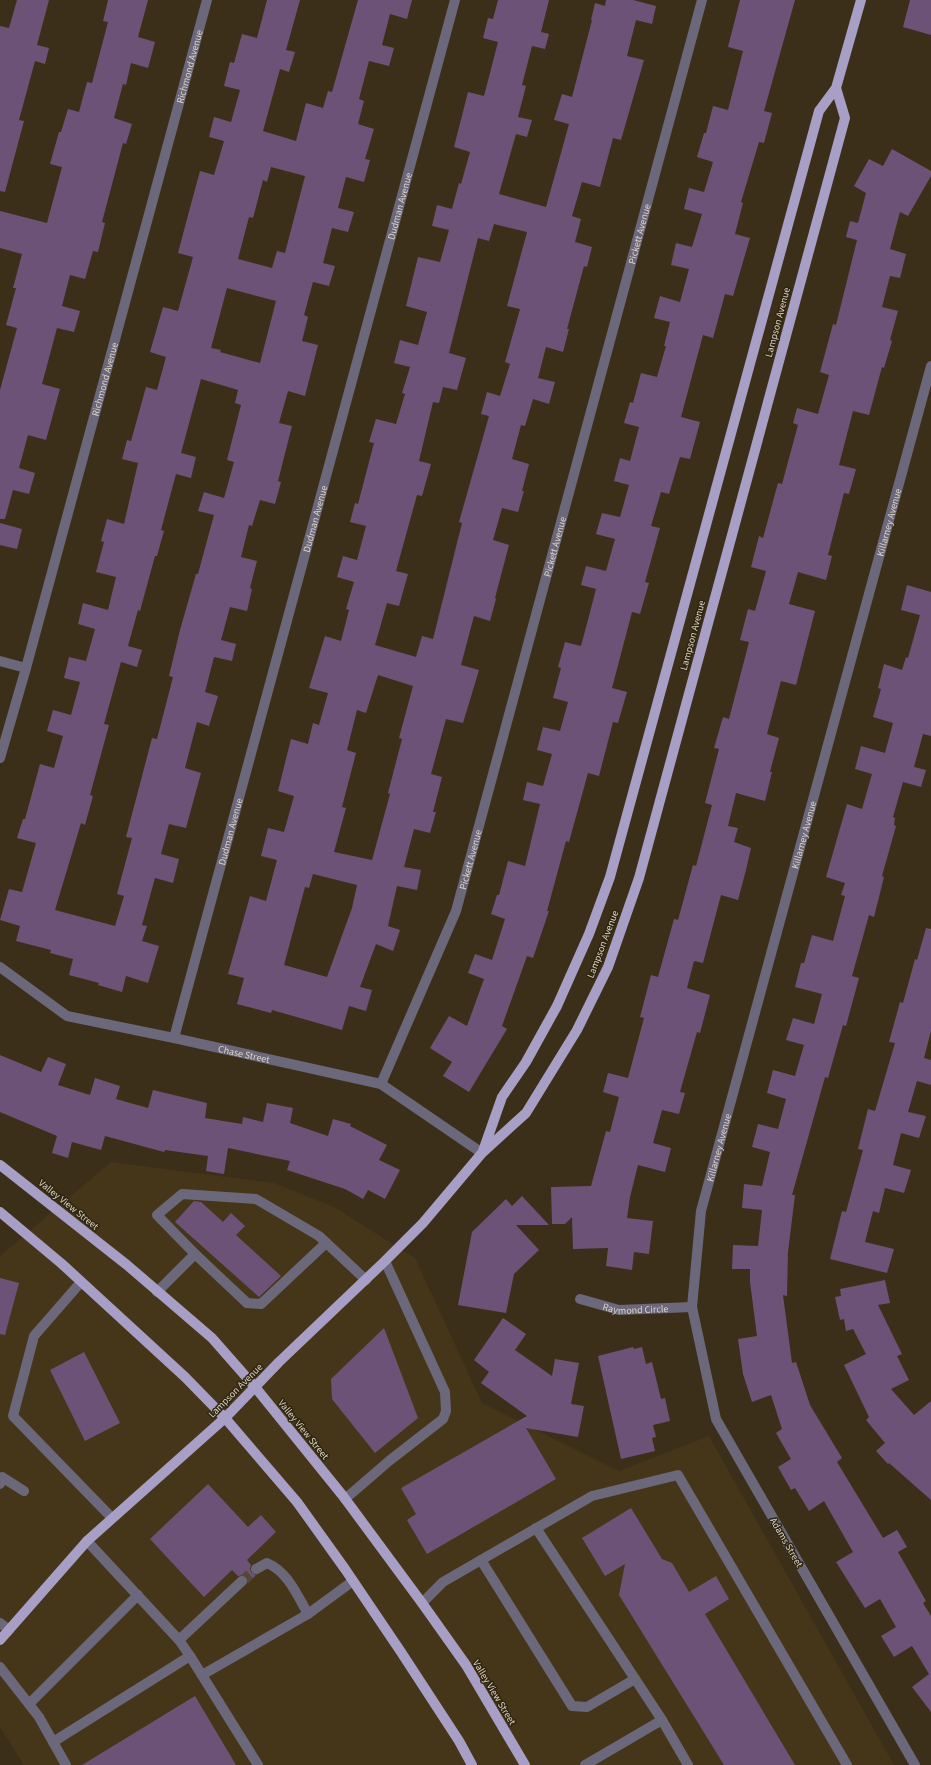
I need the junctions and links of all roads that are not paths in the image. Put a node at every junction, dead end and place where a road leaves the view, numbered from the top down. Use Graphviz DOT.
graph roads {
  1 [pos="207,0"];
  2 [pos="455,0"];
  3 [pos="702,0"];
  4 [pos="861,0"];
  5 [pos="836,88"];
  6 [pos="931,366"];
  7 [pos="0,661"];
  8 [pos="26,668"];
  9 [pos="0,758"];
  10 [pos="0,967"];
  11 [pos="174,1038"];
  12 [pos="381,1084"];
  13 [pos="482,1153"];
  14 [pos="0,1165"];
  15 [pos="0,1212"];
  16 [pos="326,1244"];
  17 [pos="195,1254"];
  18 [pos="386,1261"];
  19 [pos="366,1280"];
  20 [pos="81,1282"];
  21 [pos="157,1292"];
  22 [pos="580,1299"];
  23 [pos="692,1307"];
  24 [pos="255,1387"];
  25 [pos="225,1418"];
  26 [pos="0,1484"];
  27 [pos="24,1491"];
  28 [pos="346,1499"];
  29 [pos="112,1518"];
  30 [pos="536,1528"];
  31 [pos="87,1541"];
  32 [pos="481,1560"];
  33 [pos="256,1569"];
  34 [pos="242,1580"];
  35 [pos="353,1581"];
  36 [pos="138,1595"];
  37 [pos="422,1603"];
  38 [pos="308,1614"];
  39 [pos="0,1623"];
  40 [pos="9,1630"];
  41 [pos="0,1640"];
  42 [pos="179,1640"];
  43 [pos="190,1656"];
  44 [pos="0,1667"];
  45 [pos="202,1675"];
  46 [pos="635,1679"];
  47 [pos="29,1704"];
  48 [pos="662,1720"];
  49 [pos="53,1742"];
  50 [pos="66,1765"];
  51 [pos="258,1765"];
  52 [pos="472,1765"];
  53 [pos="525,1765"];
  54 [pos="585,1765"];
  55 [pos="688,1765"];
  56 [pos="847,1765"];
  57 [pos="915,1765"];
  1 -- 8 [label="street, Richmond Avenue"];
  2 -- 11 [label="street, Dudman Avenue"];
  3 -- 12 [label="street, Pickett Avenue"];
  4 -- 5 [label="main road, Lampson Avenue"];
  5 -- 13 [label="main road, Lampson Avenue"];
  5 -- 13 [label="main road, Lampson Avenue"];
  6 -- 23 [label="street, Killarney Avenue"];
  7 -- 8 [label="street"];
  8 -- 9 [label="street, Richmond Avenue"];
  10 -- 11 [label="street, Chase Street"];
  11 -- 12 [label="street, Chase Street"];
  12 -- 13 [label="street, Chase Street"];
  13 -- 18 [label="main road, Lampson Avenue"];
  14 -- 21 [label="main road, Valley View Street"];
  15 -- 20 [label="main road"];
  16 -- 17 [label="street"];
  16 -- 17 [label="street"];
  16 -- 19 [label="street"];
  17 -- 21 [label="street"];
  18 -- 19 [label="main road, Lampson Avenue"];
  18 -- 28 [label="street"];
  19 -- 24 [label="main road, Lampson Avenue"];
  20 -- 25 [label="main road"];
  20 -- 29 [label="street"];
  21 -- 24 [label="main road, Valley View Street"];
  22 -- 23 [label="street, Raymond Circle"];
  23 -- 57 [label="street, Adams Street"];
  24 -- 25 [label="main road, Lampson Avenue"];
  24 -- 28 [label="main road, Valley View Street"];
  25 -- 29 [label="main road, Lampson Avenue"];
  25 -- 35 [label="main road"];
  26 -- 27 [label="street"];
  28 -- 37 [label="main road, Valley View Street"];
  29 -- 31 [label="main road, Lampson Avenue"];
  30 -- 32 [label="street"];
  30 -- 46 [label="street"];
  30 -- 56 [label="street"];
  31 -- 36 [label="street"];
  31 -- 40 [label="main road, Lampson Avenue"];
  32 -- 37 [label="street"];
  32 -- 46 [label="street"];
  33 -- 38 [label="street"];
  34 -- 42 [label="street"];
  35 -- 38 [label="street"];
  35 -- 52 [label="main road"];
  36 -- 42 [label="street"];
  36 -- 47 [label="street"];
  37 -- 53 [label="main road, Valley View Street"];
  38 -- 45 [label="street"];
  39 -- 40 [label="street"];
  40 -- 41 [label="main road, Lampson Avenue"];
  42 -- 43 [label="street"];
  43 -- 45 [label="street"];
  43 -- 49 [label="street"];
  44 -- 47 [label="street"];
  45 -- 51 [label="street"];
  46 -- 48 [label="street"];
  47 -- 49 [label="street"];
  48 -- 54 [label="street"];
  48 -- 55 [label="street"];
  49 -- 50 [label="street"];
}
